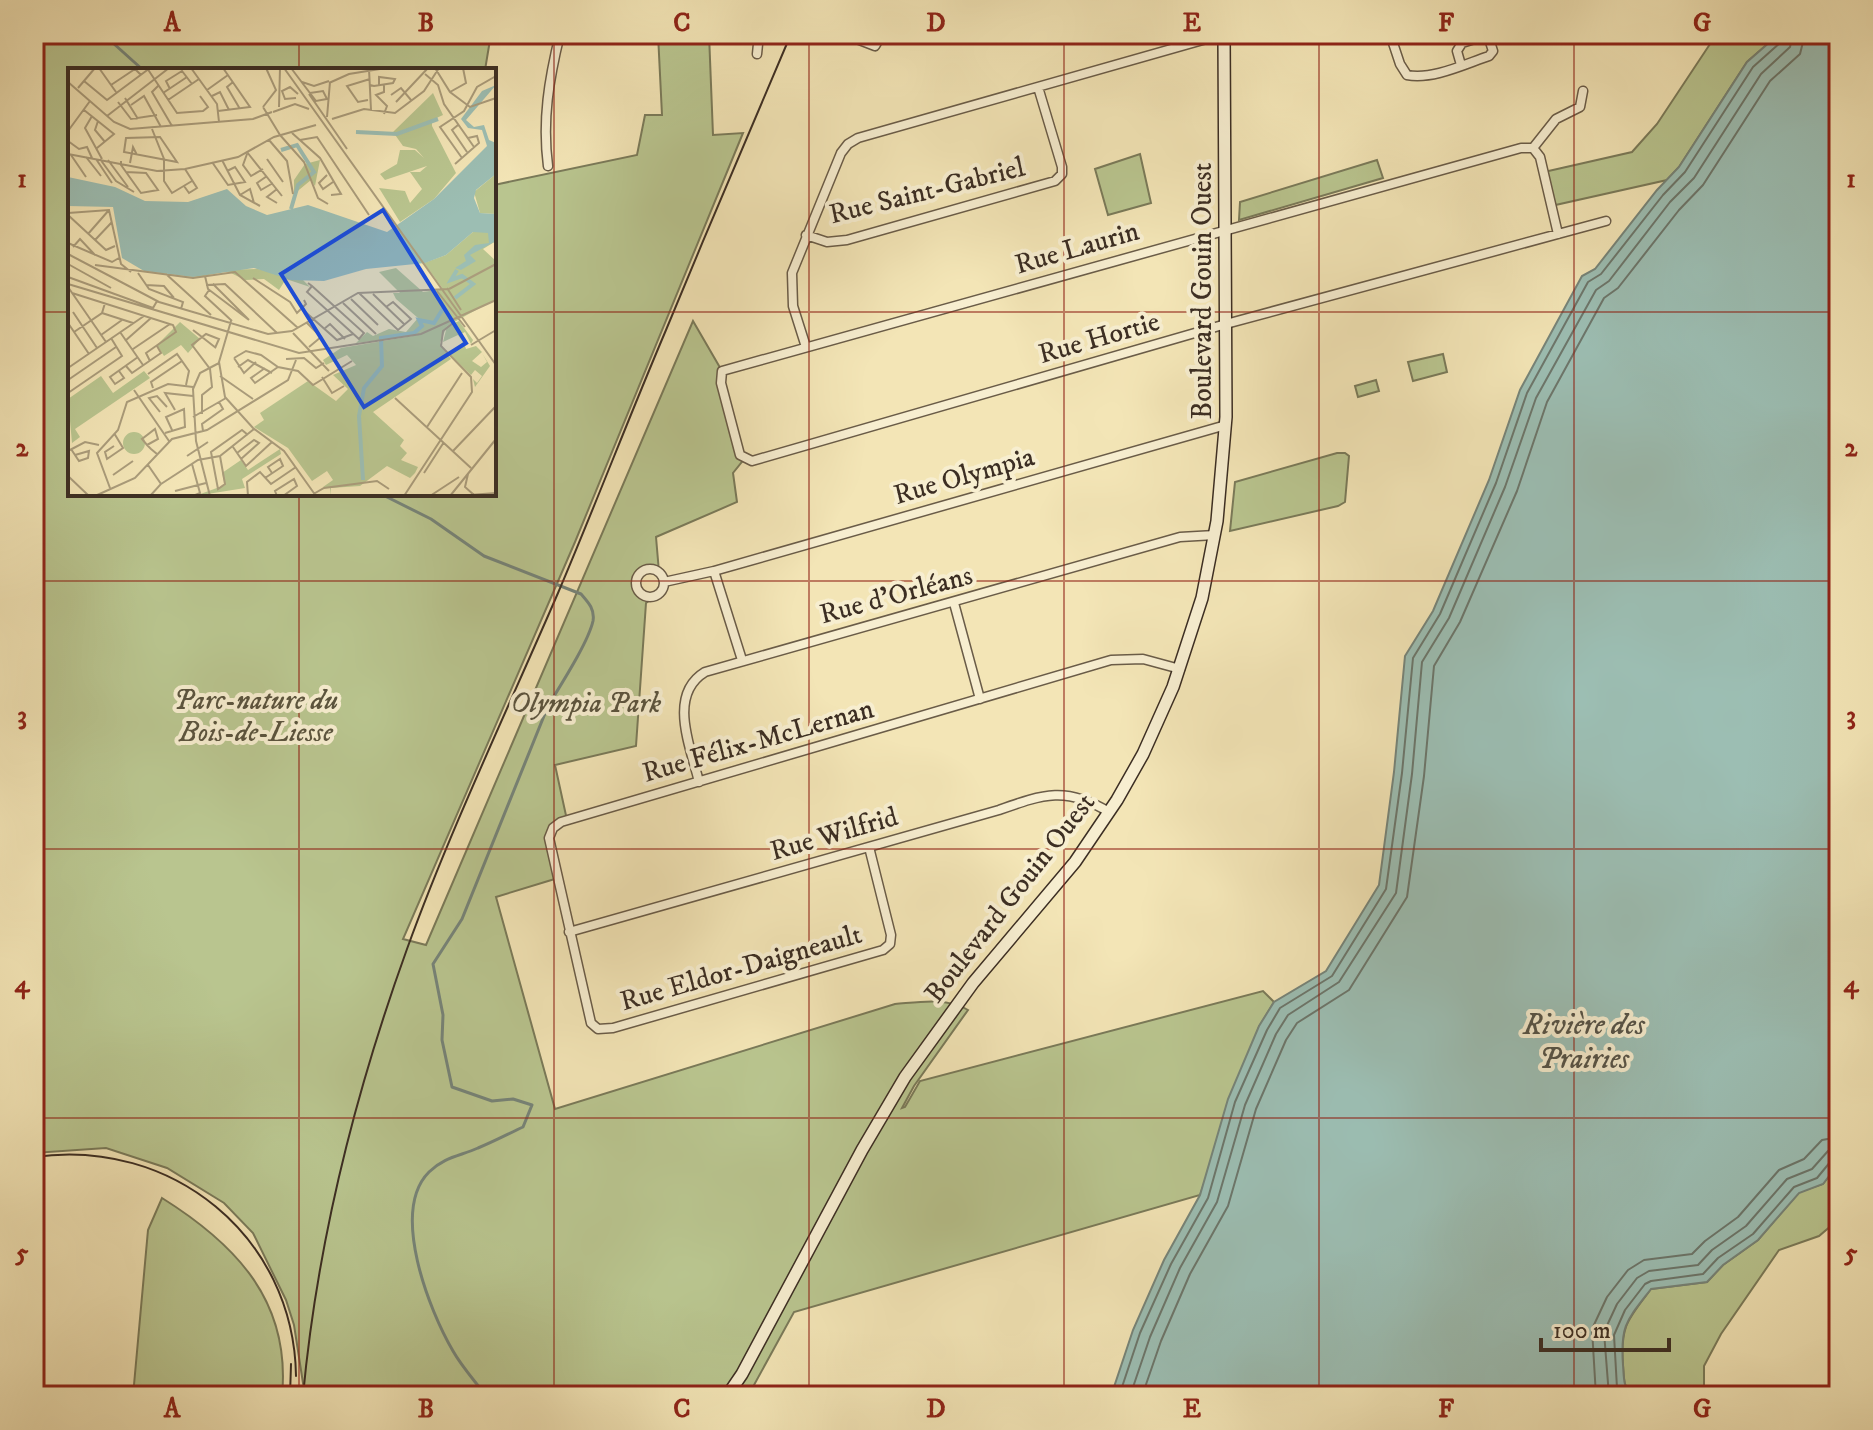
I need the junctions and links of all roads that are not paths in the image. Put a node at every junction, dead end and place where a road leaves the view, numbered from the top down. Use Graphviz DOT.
graph roads {
  1 [pos="560,34"];
  2 [pos="759,34"];
  3 [pos="844,34"];
  4 [pos="882,34"];
  5 [pos="1224,34"];
  6 [pos="1390,34"];
  7 [pos="757,54"];
  8 [pos="1461,65"];
  9 [pos="1038,87"];
  10 [pos="1583,91"];
  11 [pos="1533,148"];
  12 [pos="548,166"];
  13 [pos="1606,221"];
  14 [pos="1225,230"];
  15 [pos="1558,234"];
  16 [pos="806,235"];
  17 [pos="1226,324"];
  18 [pos="806,347"];
  19 [pos="1226,425"];
  20 [pos="745,458"];
  21 [pos="1215,535"];
  22 [pos="714,571"];
  23 [pos="664,582"];
  24 [pos="954,603"];
  25 [pos="742,660"];
  26 [pos="1180,669"];
  27 [pos="980,699"];
  28 [pos="699,782"];
  29 [pos="1109,812"];
  30 [pos="869,847"];
  31 [pos="569,932"];
  32 [pos="598,1029"];
  33 [pos="742,1374"];
  34 [pos="727,1396"];
  35 [pos="734,1396"];
  1 -- 12 [label="street"];
  2 -- 7 [label="street"];
  3 -- 4 [label="street"];
  5 -- 9 [label="street"];
  5 -- 14 [label="main road, Boulevard Gouin Ouest"];
  6 -- 8 [label="street"];
  8 -- 8 [label="street"];
  9 -- 16 [label="street"];
  9 -- 16 [label="street, Rue Saint-Gabriel"];
  10 -- 11 [label="street"];
  11 -- 14 [label="street, Rue Laurin"];
  11 -- 15 [label="street"];
  13 -- 15 [label="street, Rue Hortie"];
  14 -- 17 [label="main road, Boulevard Gouin Ouest"];
  14 -- 18 [label="street, Rue Laurin"];
  15 -- 17 [label="street, Rue Hortie"];
  16 -- 18 [label="street"];
  17 -- 19 [label="main road, Boulevard Gouin Ouest"];
  17 -- 20 [label="street, Rue Hortie"];
  18 -- 20 [label="street, Rue Laurin"];
  19 -- 21 [label="main road, Boulevard Gouin Ouest"];
  19 -- 22 [label="street, Rue Olympia"];
  21 -- 24 [label="street, Rue d'Orléans"];
  21 -- 26 [label="main road, Boulevard Gouin Ouest"];
  22 -- 23 [label="street, Rue Olympia"];
  22 -- 25 [label="street"];
  24 -- 25 [label="street, Rue d'Orléans"];
  24 -- 27 [label="street"];
  25 -- 28 [label="street, Rue d'Orléans"];
  26 -- 27 [label="street, Rue Félix-McLernan"];
  26 -- 29 [label="main road, Boulevard Gouin Ouest"];
  27 -- 28 [label="street, Rue Félix-McLernan"];
  28 -- 31 [label="street, Rue Félix-McLernan"];
  29 -- 30 [label="street, Rue Wilfrid"];
  29 -- 33 [label="main road, Boulevard Gouin Ouest"];
  30 -- 31 [label="street, Rue Wilfrid"];
  30 -- 32 [label="street, Rue Eldor-Daigneault"];
  31 -- 32 [label="street, Rue Félix-McLernan"];
  33 -- 34 [label="main road, Boulevard Gouin Ouest"];
  33 -- 35 [label="main road, Boulevard Gouin Ouest"];
}
